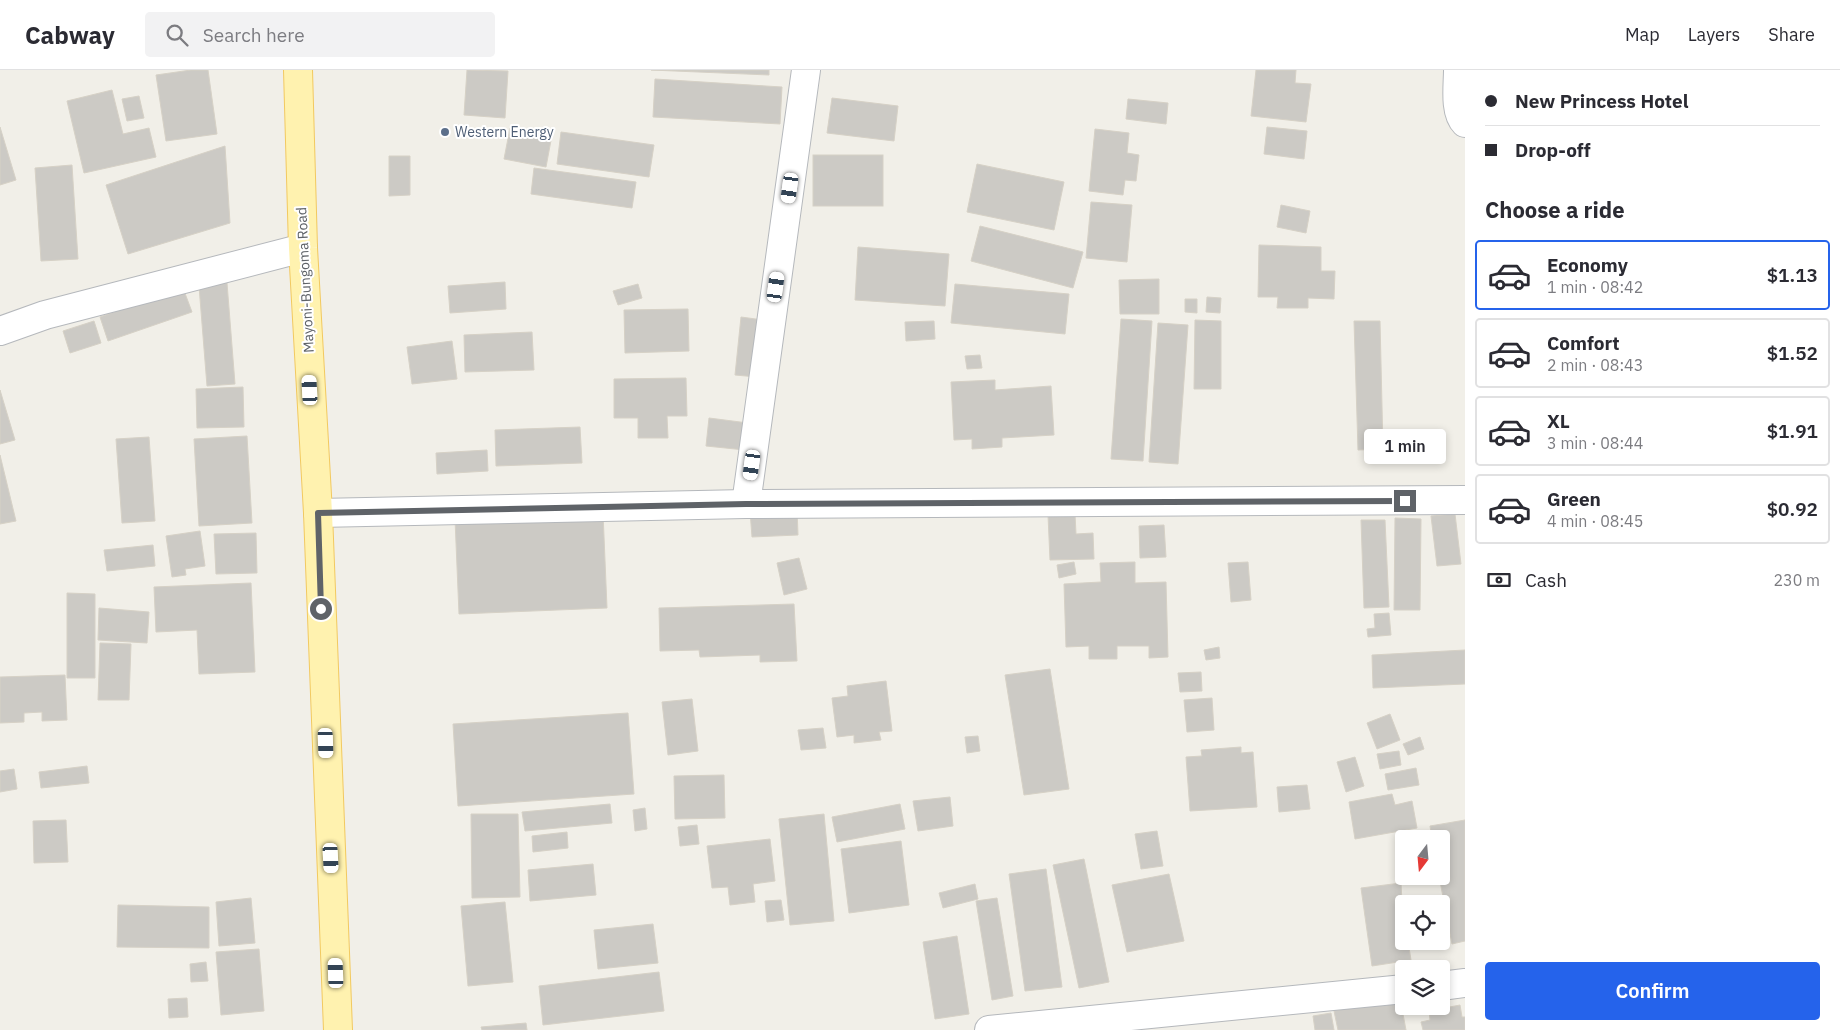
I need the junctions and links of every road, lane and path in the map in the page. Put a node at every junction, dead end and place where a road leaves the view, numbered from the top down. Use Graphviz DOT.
graph roads {
  1 [pos="298,70"];
  2 [pos="806,70"];
  3 [pos="1458,70"];
  4 [pos="1465,123"];
  5 [pos="303,248"];
  6 [pos="0,331"];
  7 [pos="1465,500"];
  8 [pos="746,504"];
  9 [pos="318,513"];
  10 [pos="1465,983"];
  11 [pos="1450,985"];
  12 [pos="1395,990"];
  13 [pos="338,1030"];
  14 [pos="989,1030"];
  1 -- 5 [label="main road, Mayoni-Bungoma Road"];
  2 -- 8 [label="street"];
  3 -- 4 [label="street"];
  5 -- 6 [label="street"];
  5 -- 9 [label="main road, Mayoni-Bungoma Road"];
  7 -- 8 [label="street"];
  8 -- 9 [label="street"];
  9 -- 13 [label="main road, Mayoni-Bungoma Road"];
  10 -- 11 [label="street"];
  12 -- 14 [label="street"];
}
